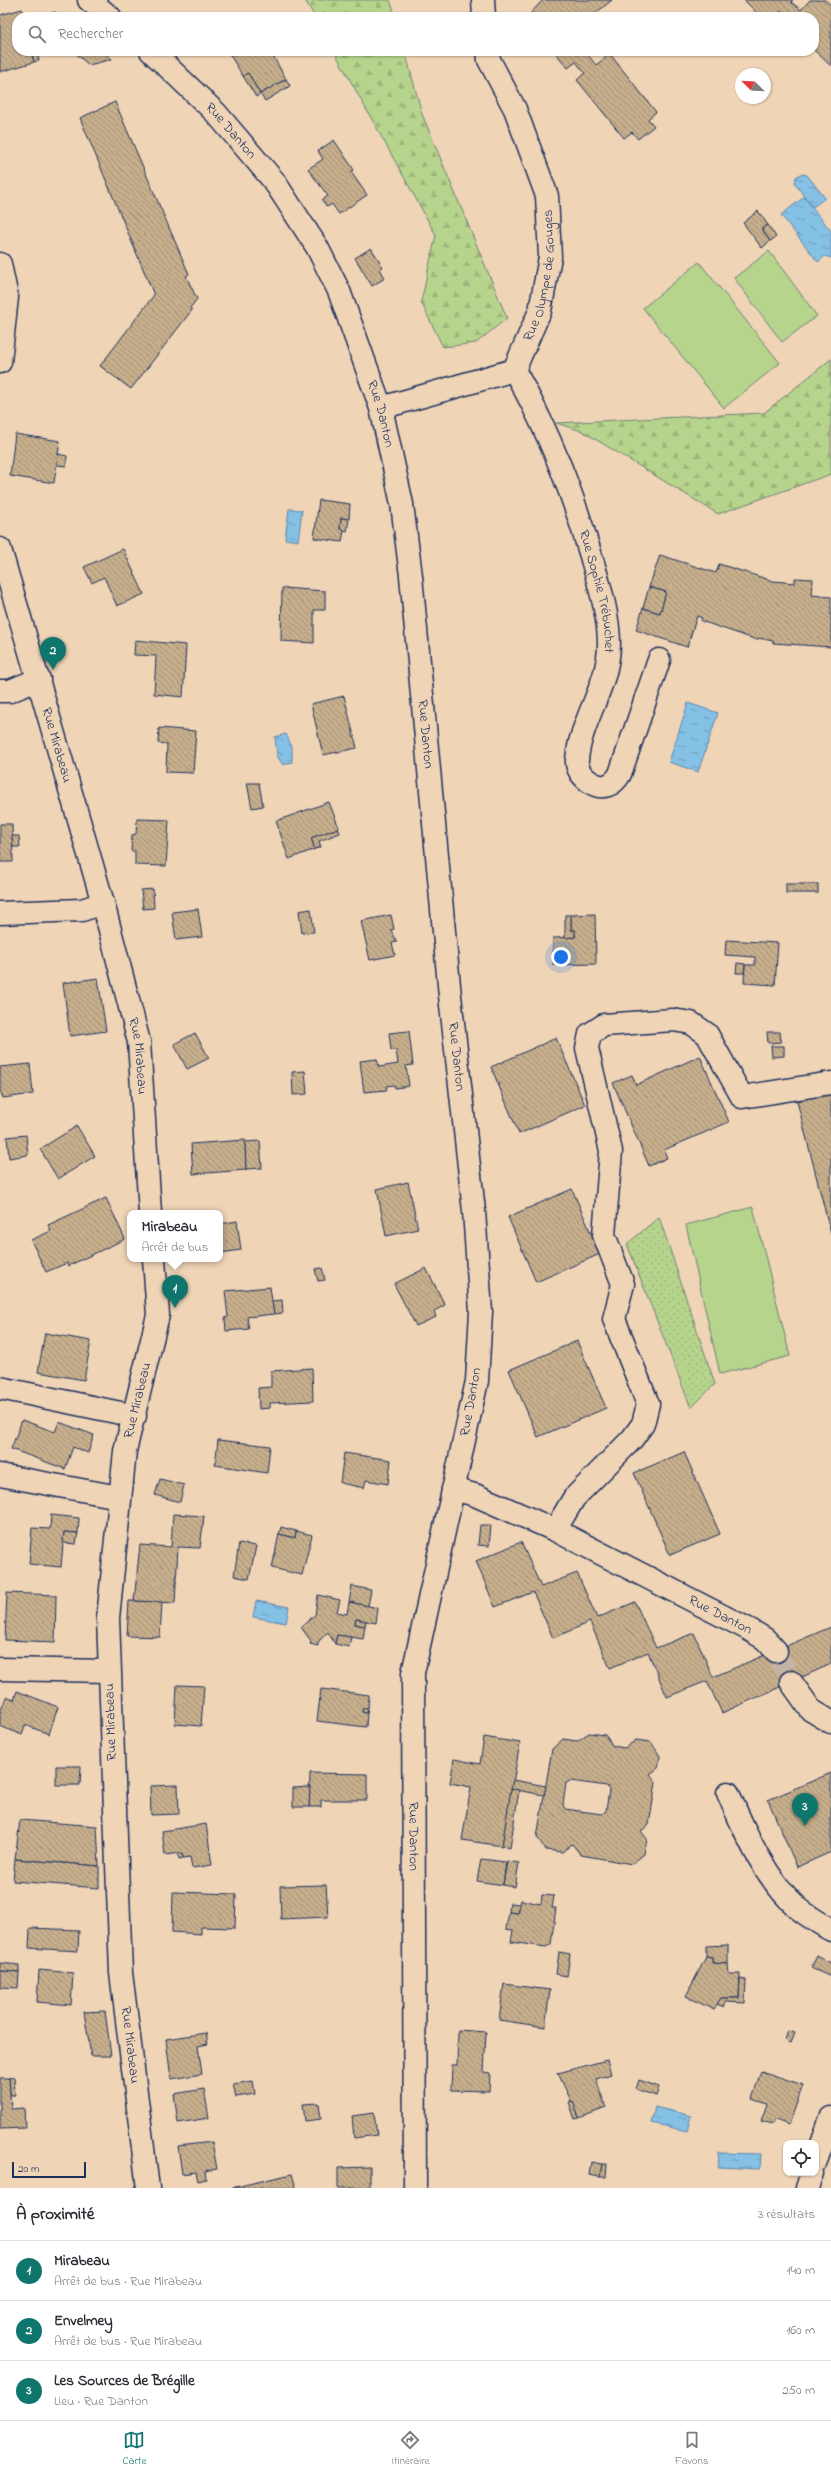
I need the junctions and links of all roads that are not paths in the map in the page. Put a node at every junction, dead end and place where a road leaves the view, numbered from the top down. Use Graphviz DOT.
graph roads {
  1 [pos="89,0"];
  2 [pos="483,0"];
  3 [pos="104,12"];
  4 [pos="484,12"];
  5 [pos="156,56"];
  6 [pos="489,56"];
  7 [pos="0,264"];
  8 [pos="0,362"];
  9 [pos="514,370"];
  10 [pos="381,408"];
  11 [pos="0,549"];
  12 [pos="659,660"];
  13 [pos="38,680"];
  14 [pos="0,691"];
  15 [pos="103,903"];
  16 [pos="0,913"];
  17 [pos="831,1083"];
  18 [pos="150,1210"];
  19 [pos="154,1262"];
  20 [pos="0,1388"];
  21 [pos="135,1416"];
  22 [pos="0,1474"];
  23 [pos="453,1489"];
  24 [pos="119,1497"];
  25 [pos="555,1530"];
  26 [pos="776,1651"];
  27 [pos="0,1669"];
  28 [pos="109,1671"];
  29 [pos="791,1682"];
  30 [pos="831,1722"];
  31 [pos="728,1794"];
  32 [pos="831,1930"];
  33 [pos="831,2118"];
  34 [pos="819,2152"];
  35 [pos="811,2176"];
  36 [pos="148,2188"];
  37 [pos="415,2188"];
  38 [pos="807,2188"];
  1 -- 3 [label="street"];
  2 -- 4 [label="street"];
  5 -- 10 [label="street, Rue Danton"];
  6 -- 9 [label="street, Rue Olympe de Gouges"];
  7 -- 8 [label="street"];
  9 -- 10 [label="street"];
  9 -- 12 [label="street, Rue Sophie Trébuchet"];
  10 -- 23 [label="street, Rue Danton"];
  11 -- 13 [label="street, Rue Mirabeau"];
  13 -- 14 [label="street"];
  13 -- 15 [label="street, Rue Mirabeau"];
  15 -- 16 [label="street"];
  15 -- 18 [label="street, Rue Mirabeau"];
  17 -- 25 [label="street"];
  19 -- 21 [label="street, Rue Mirabeau"];
  20 -- 21 [label="street"];
  21 -- 24 [label="street, Rue Mirabeau"];
  22 -- 24 [label="street"];
  23 -- 25 [label="street, Rue Danton"];
  23 -- 37 [label="street, Rue Danton"];
  24 -- 28 [label="street, Rue Mirabeau"];
  25 -- 26 [label="street, Rue Danton"];
  27 -- 28 [label="street"];
  28 -- 36 [label="street, Rue Mirabeau"];
  29 -- 30 [label="street"];
  31 -- 32 [label="street"];
  33 -- 34 [label="street"];
  35 -- 38 [label="street"];
}
